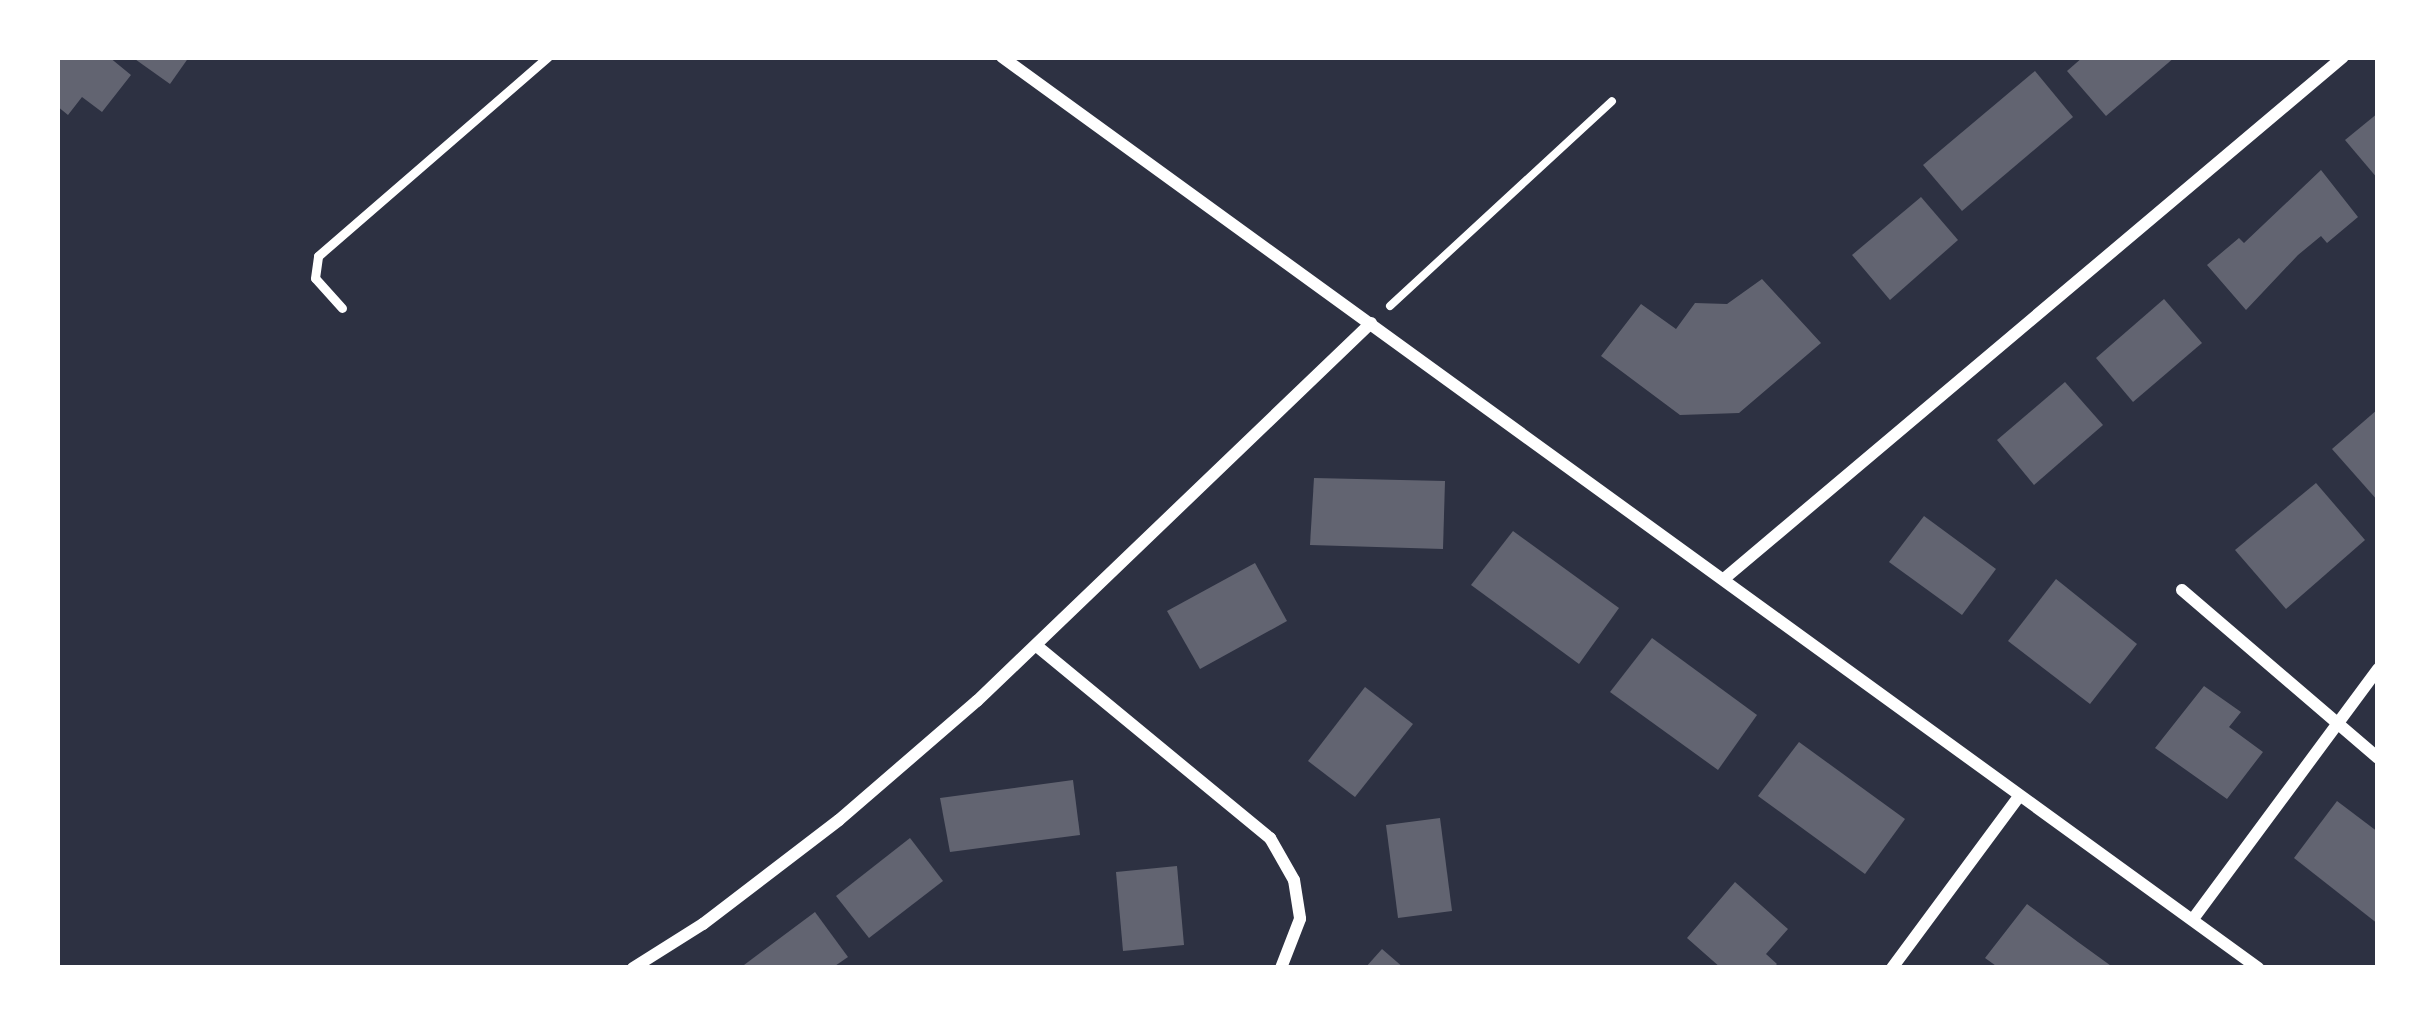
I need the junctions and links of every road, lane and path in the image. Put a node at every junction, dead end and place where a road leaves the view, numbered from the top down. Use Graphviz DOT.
graph roads {
  1 [pos="548,57"];
  2 [pos="1002,57"];
  3 [pos="2343,57"];
  4 [pos="1612,101"];
  5 [pos="342,308"];
  6 [pos="1371,323"];
  7 [pos="1725,578"];
  8 [pos="2182,590"];
  9 [pos="1038,646"];
  10 [pos="2378,669"];
  11 [pos="2335,722"];
  12 [pos="2378,758"];
  13 [pos="2018,798"];
  14 [pos="2193,919"];
  15 [pos="633,968"];
  16 [pos="1281,968"];
  17 [pos="1892,968"];
  18 [pos="2258,968"];
  1 -- 5 [label="lane"];
  2 -- 6 [label="street"];
  3 -- 7 [label="street"];
  4 -- 6 [label="path"];
  6 -- 7 [label="street"];
  6 -- 9 [label="street"];
  7 -- 13 [label="street"];
  8 -- 11 [label="street"];
  9 -- 15 [label="street"];
  9 -- 16 [label="street"];
  10 -- 11 [label="street"];
  11 -- 12 [label="street"];
  11 -- 14 [label="street"];
  13 -- 14 [label="street"];
  13 -- 17 [label="street"];
  14 -- 18 [label="street"];
}
